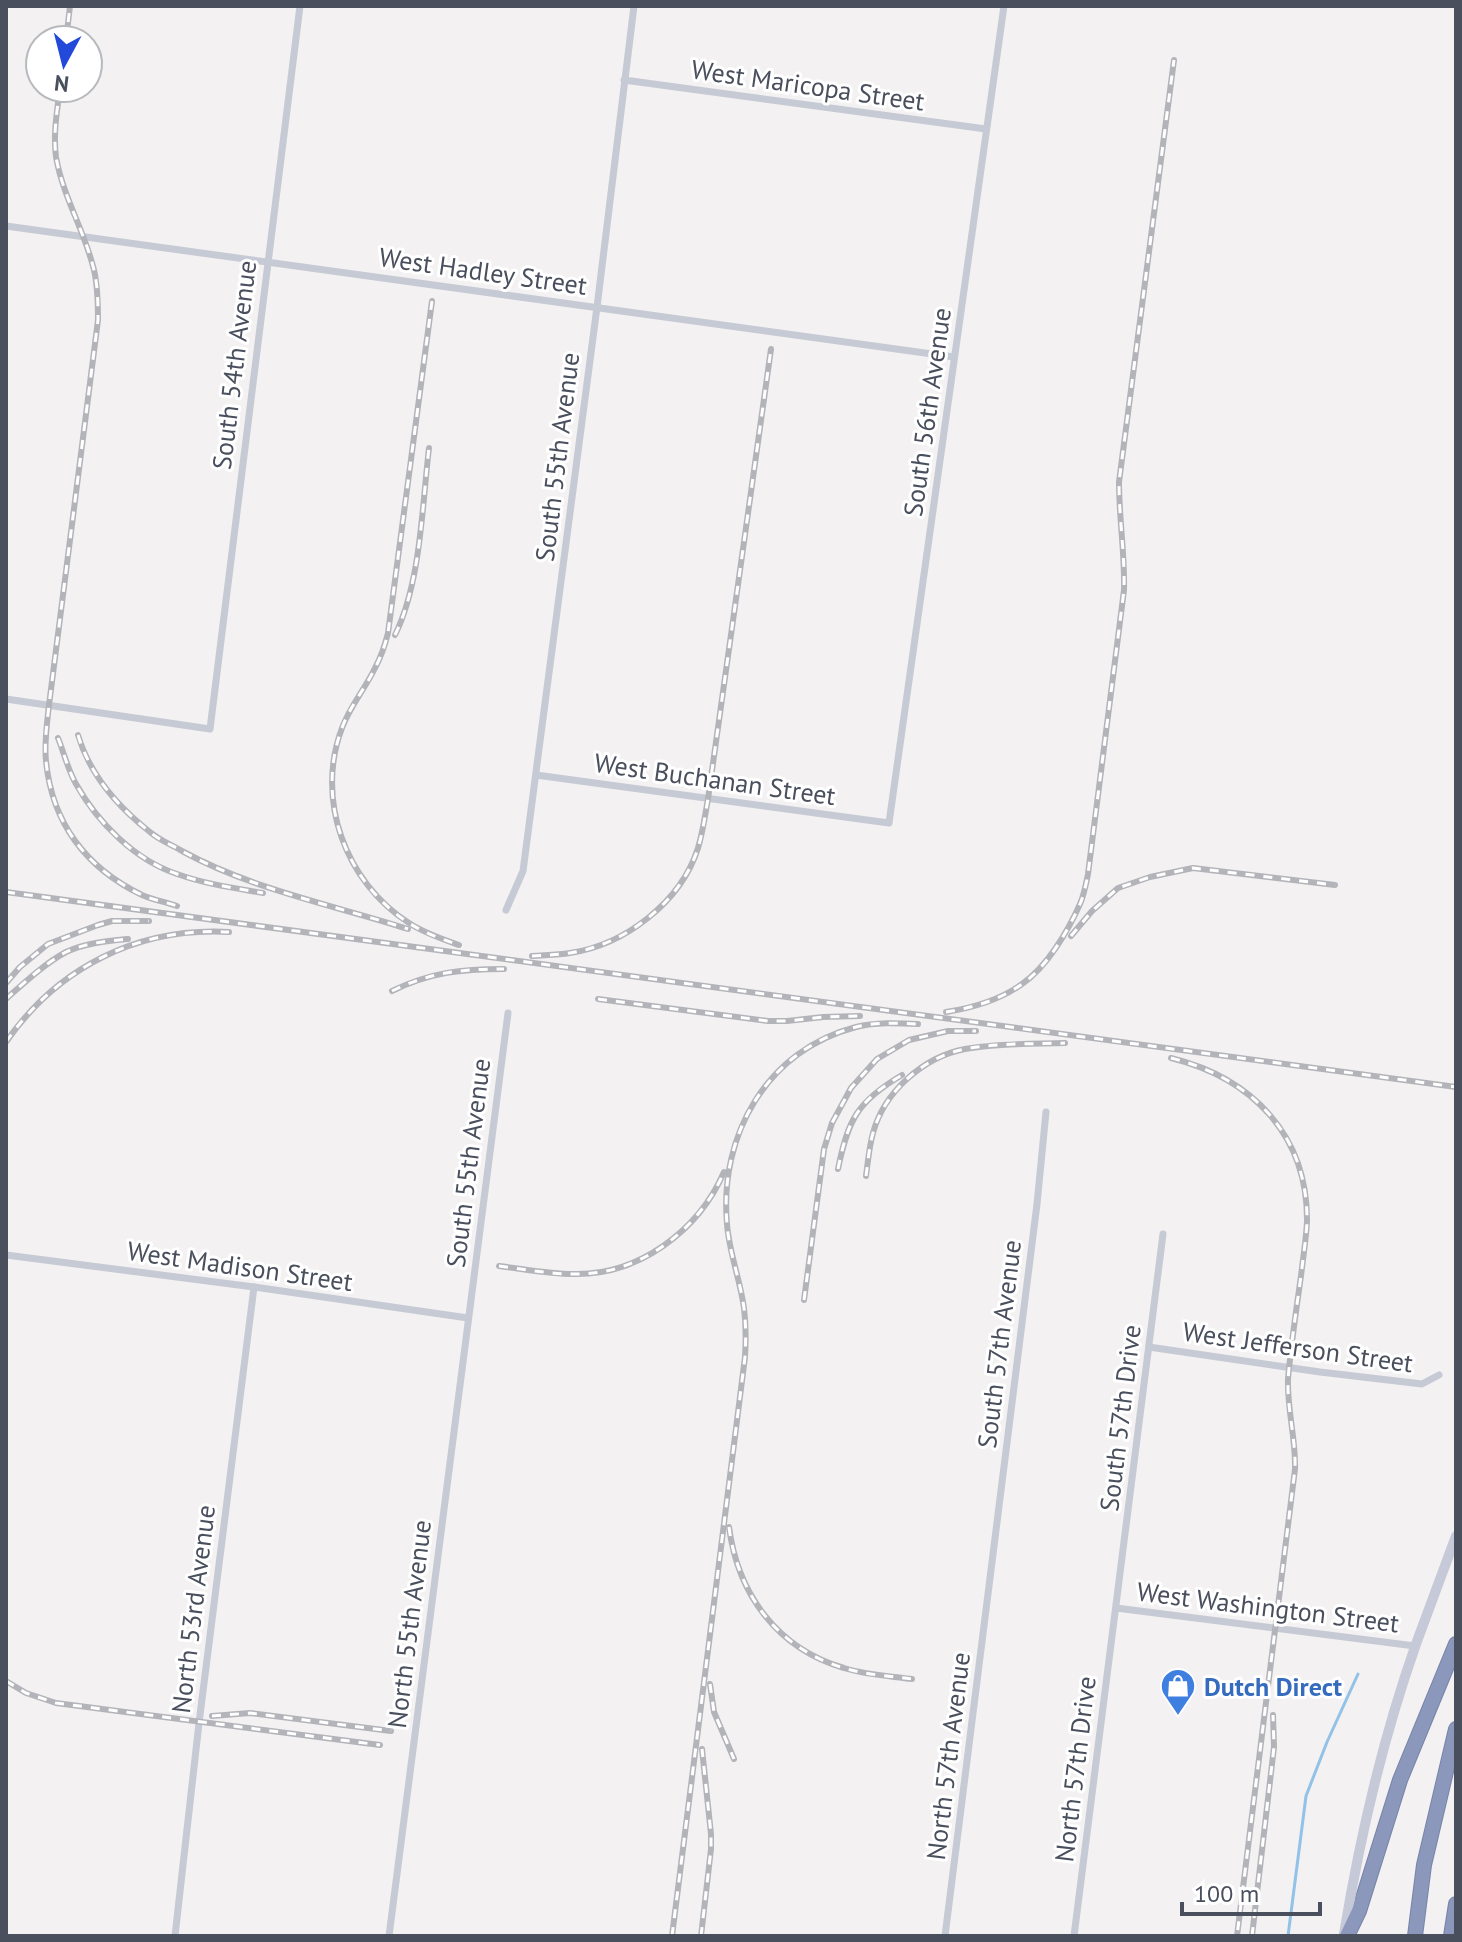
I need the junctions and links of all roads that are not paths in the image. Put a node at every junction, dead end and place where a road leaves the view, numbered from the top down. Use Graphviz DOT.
graph roads {
  1 [pos="300,6"];
  2 [pos="634,6"];
  3 [pos="1004,6"];
  4 [pos="624,80"];
  5 [pos="986,129"];
  6 [pos="6,226"];
  7 [pos="267,262"];
  8 [pos="597,307"];
  9 [pos="954,357"];
  10 [pos="6,699"];
  11 [pos="536,775"];
  12 [pos="889,823"];
  13 [pos="506,910"];
  14 [pos="508,1013"];
  15 [pos="1046,1112"];
  16 [pos="1163,1234"];
  17 [pos="6,1255"];
  18 [pos="254,1287"];
  19 [pos="468,1318"];
  20 [pos="1149,1347"];
  21 [pos="1439,1375"];
  22 [pos="1456,1536"];
  23 [pos="990,1581"];
  24 [pos="1116,1608"];
  25 [pos="1456,1644"];
  26 [pos="1415,1646"];
  27 [pos="1456,1729"];
  28 [pos="1456,1904"];
  29 [pos="175,1936"];
  30 [pos="389,1936"];
  31 [pos="945,1936"];
  32 [pos="1074,1936"];
  33 [pos="1345,1936"];
  34 [pos="1415,1936"];
  35 [pos="1451,1936"];
  1 -- 7 [label="street, South 54th Avenue"];
  2 -- 4 [label="street, South 55th Avenue"];
  3 -- 5 [label="street, South 56th Avenue"];
  4 -- 5 [label="street, West Maricopa Street"];
  4 -- 8 [label="street, South 55th Avenue"];
  5 -- 9 [label="street, South 56th Avenue"];
  6 -- 7 [label="street, West Hadley Street"];
  7 -- 8 [label="street, West Hadley Street"];
  7 -- 10 [label="street, South 54th Avenue"];
  8 -- 9 [label="street, West Hadley Street"];
  8 -- 11 [label="street, South 55th Avenue"];
  9 -- 12 [label="street, South 56th Avenue"];
  11 -- 12 [label="street, West Buchanan Street"];
  11 -- 13 [label="street, South 55th Avenue"];
  14 -- 19 [label="street, South 55th Avenue"];
  15 -- 23 [label="street, South 57th Avenue"];
  16 -- 20 [label="street, South 57th Drive"];
  17 -- 18 [label="street, West Madison Street"];
  18 -- 19 [label="street, West Madison Street"];
  18 -- 29 [label="street, North 53rd Avenue"];
  19 -- 30 [label="street, North 55th Avenue"];
  20 -- 21 [label="street, West Jefferson Street"];
  20 -- 24 [label="street, South 57th Drive"];
  22 -- 26 [label="main road"];
  23 -- 31 [label="street, North 57th Avenue"];
  24 -- 26 [label="street, West Washington Street"];
  24 -- 32 [label="street, North 57th Drive"];
  25 -- 33 [label="highway"];
  26 -- 33 [label="main road"];
  27 -- 34 [label="highway"];
  28 -- 35 [label="highway"];
}
